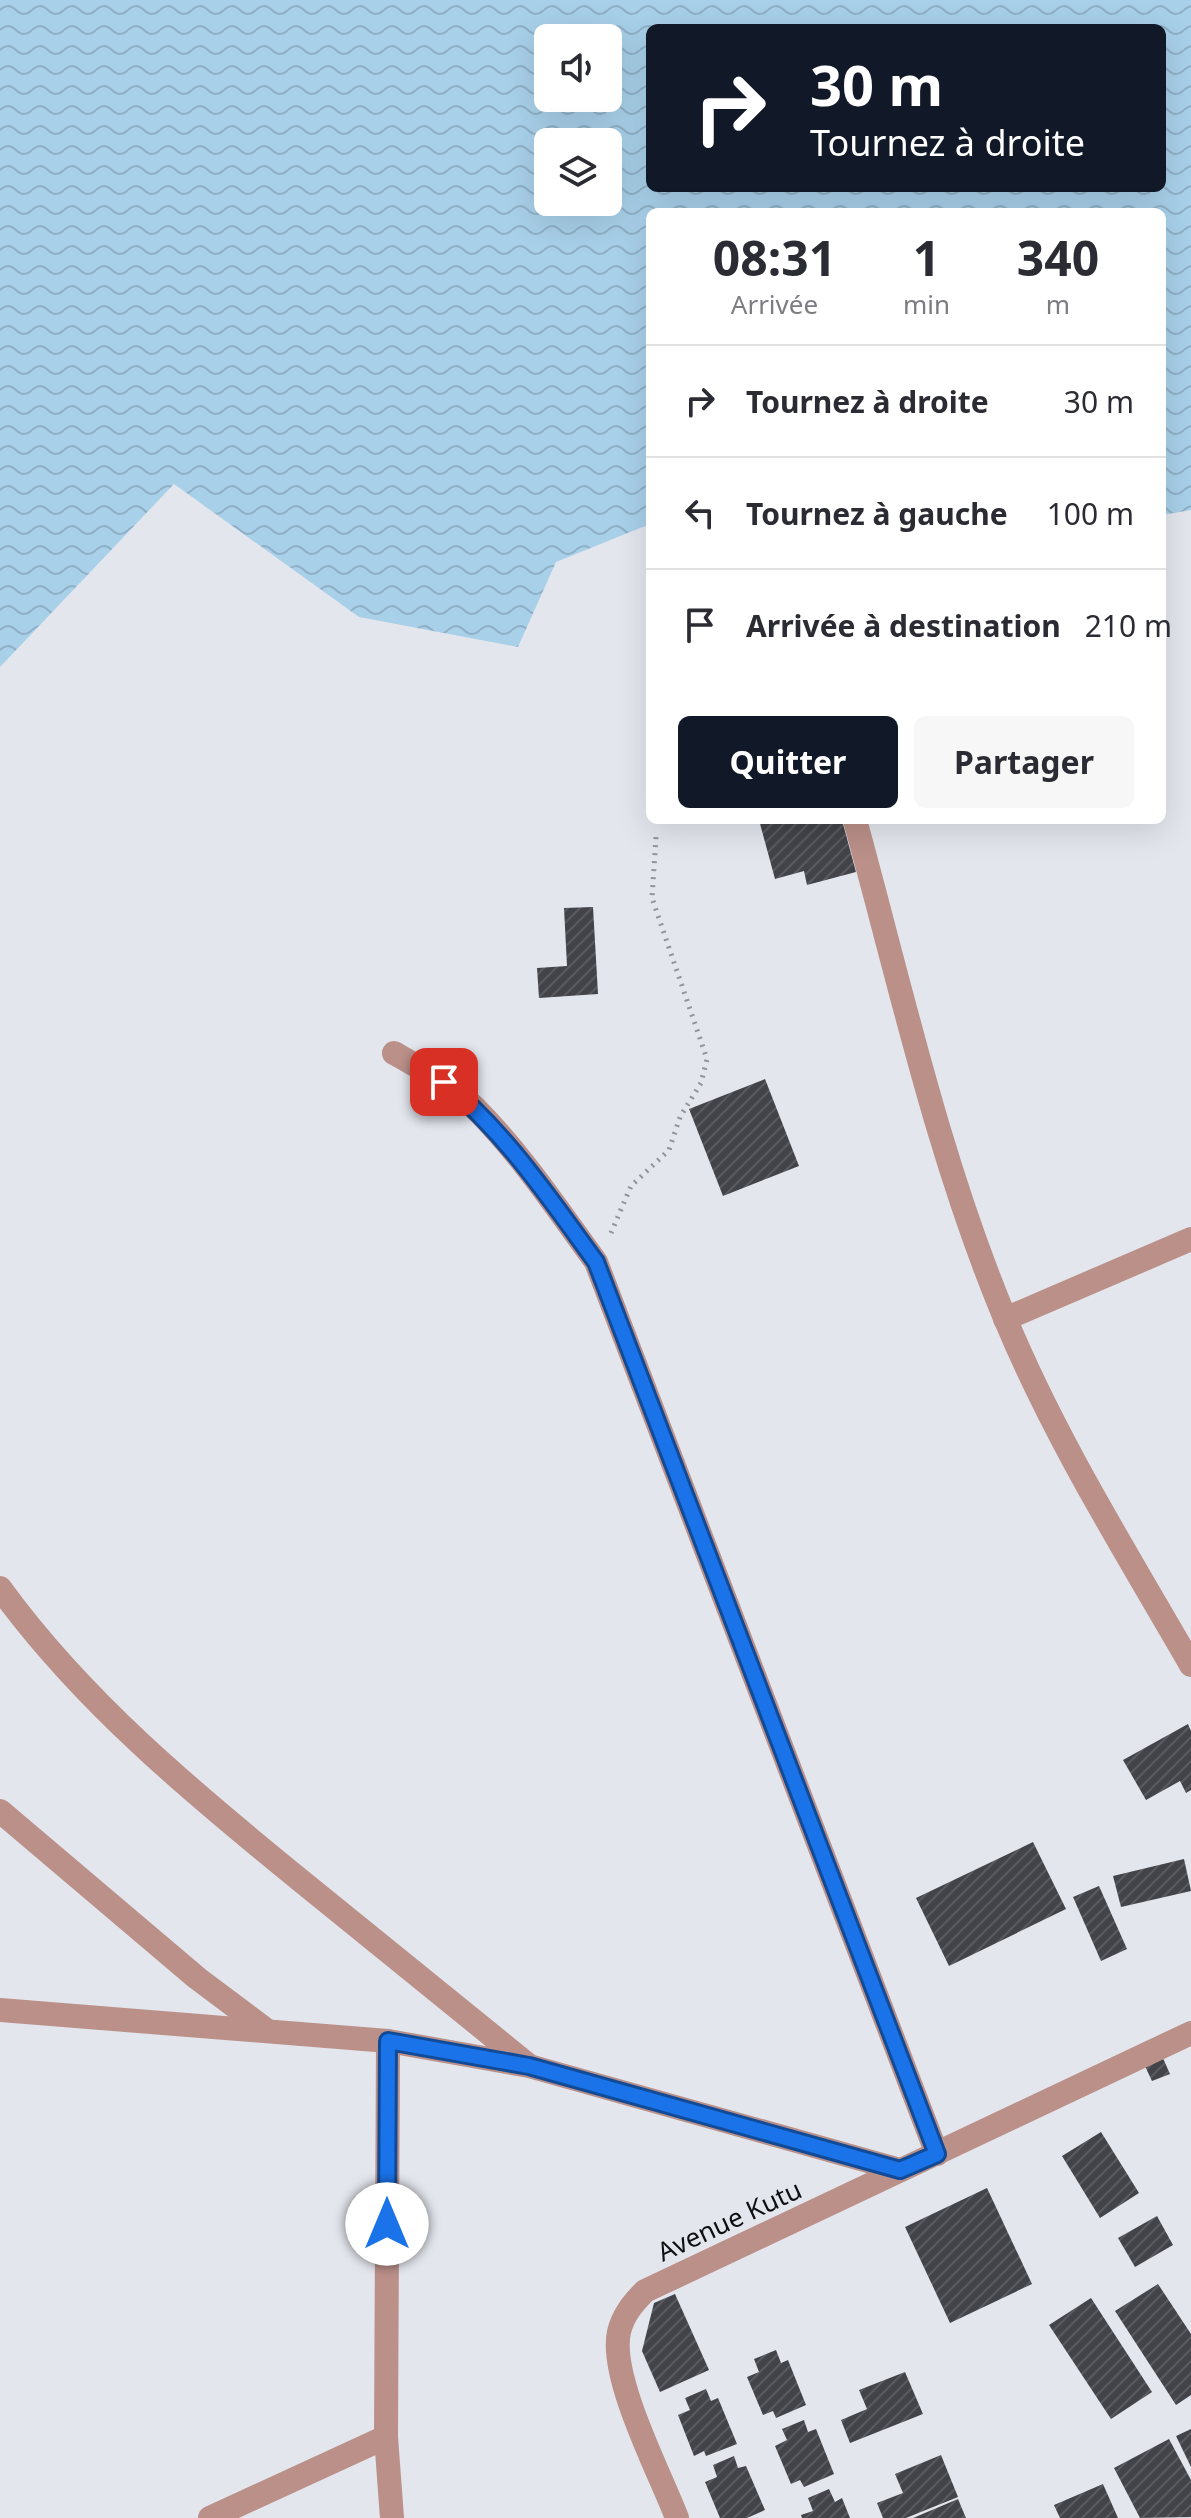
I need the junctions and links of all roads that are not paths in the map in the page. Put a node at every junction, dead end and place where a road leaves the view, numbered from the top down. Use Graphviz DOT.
graph roads {
  1 [pos="856,824"];
  2 [pos="394,1053"];
  3 [pos="1191,1239"];
  4 [pos="1005,1319"];
  5 [pos="0,1588"];
  6 [pos="1191,1665"];
  7 [pos="0,1811"];
  8 [pos="0,2010"];
  9 [pos="265,2029"];
  10 [pos="1191,2033"];
  11 [pos="388,2041"];
  12 [pos="529,2066"];
  13 [pos="937,2154"];
  14 [pos="900,2170"];
  15 [pos="386,2437"];
  16 [pos="210,2518"];
  17 [pos="392,2518"];
  18 [pos="677,2518"];
  1 -- 4 [label="street"];
  2 -- 13 [label="street"];
  3 -- 4 [label="street"];
  4 -- 6 [label="street"];
  5 -- 12 [label="street"];
  7 -- 9 [label="street"];
  8 -- 9 [label="street"];
  9 -- 11 [label="street"];
  10 -- 13 [label="street, Avenue Kutu"];
  11 -- 12 [label="street"];
  11 -- 15 [label="street"];
  12 -- 14 [label="street"];
  13 -- 14 [label="street, Avenue Kutu"];
  14 -- 18 [label="street, Avenue Kutu"];
  15 -- 16 [label="street"];
  15 -- 17 [label="street"];
}
